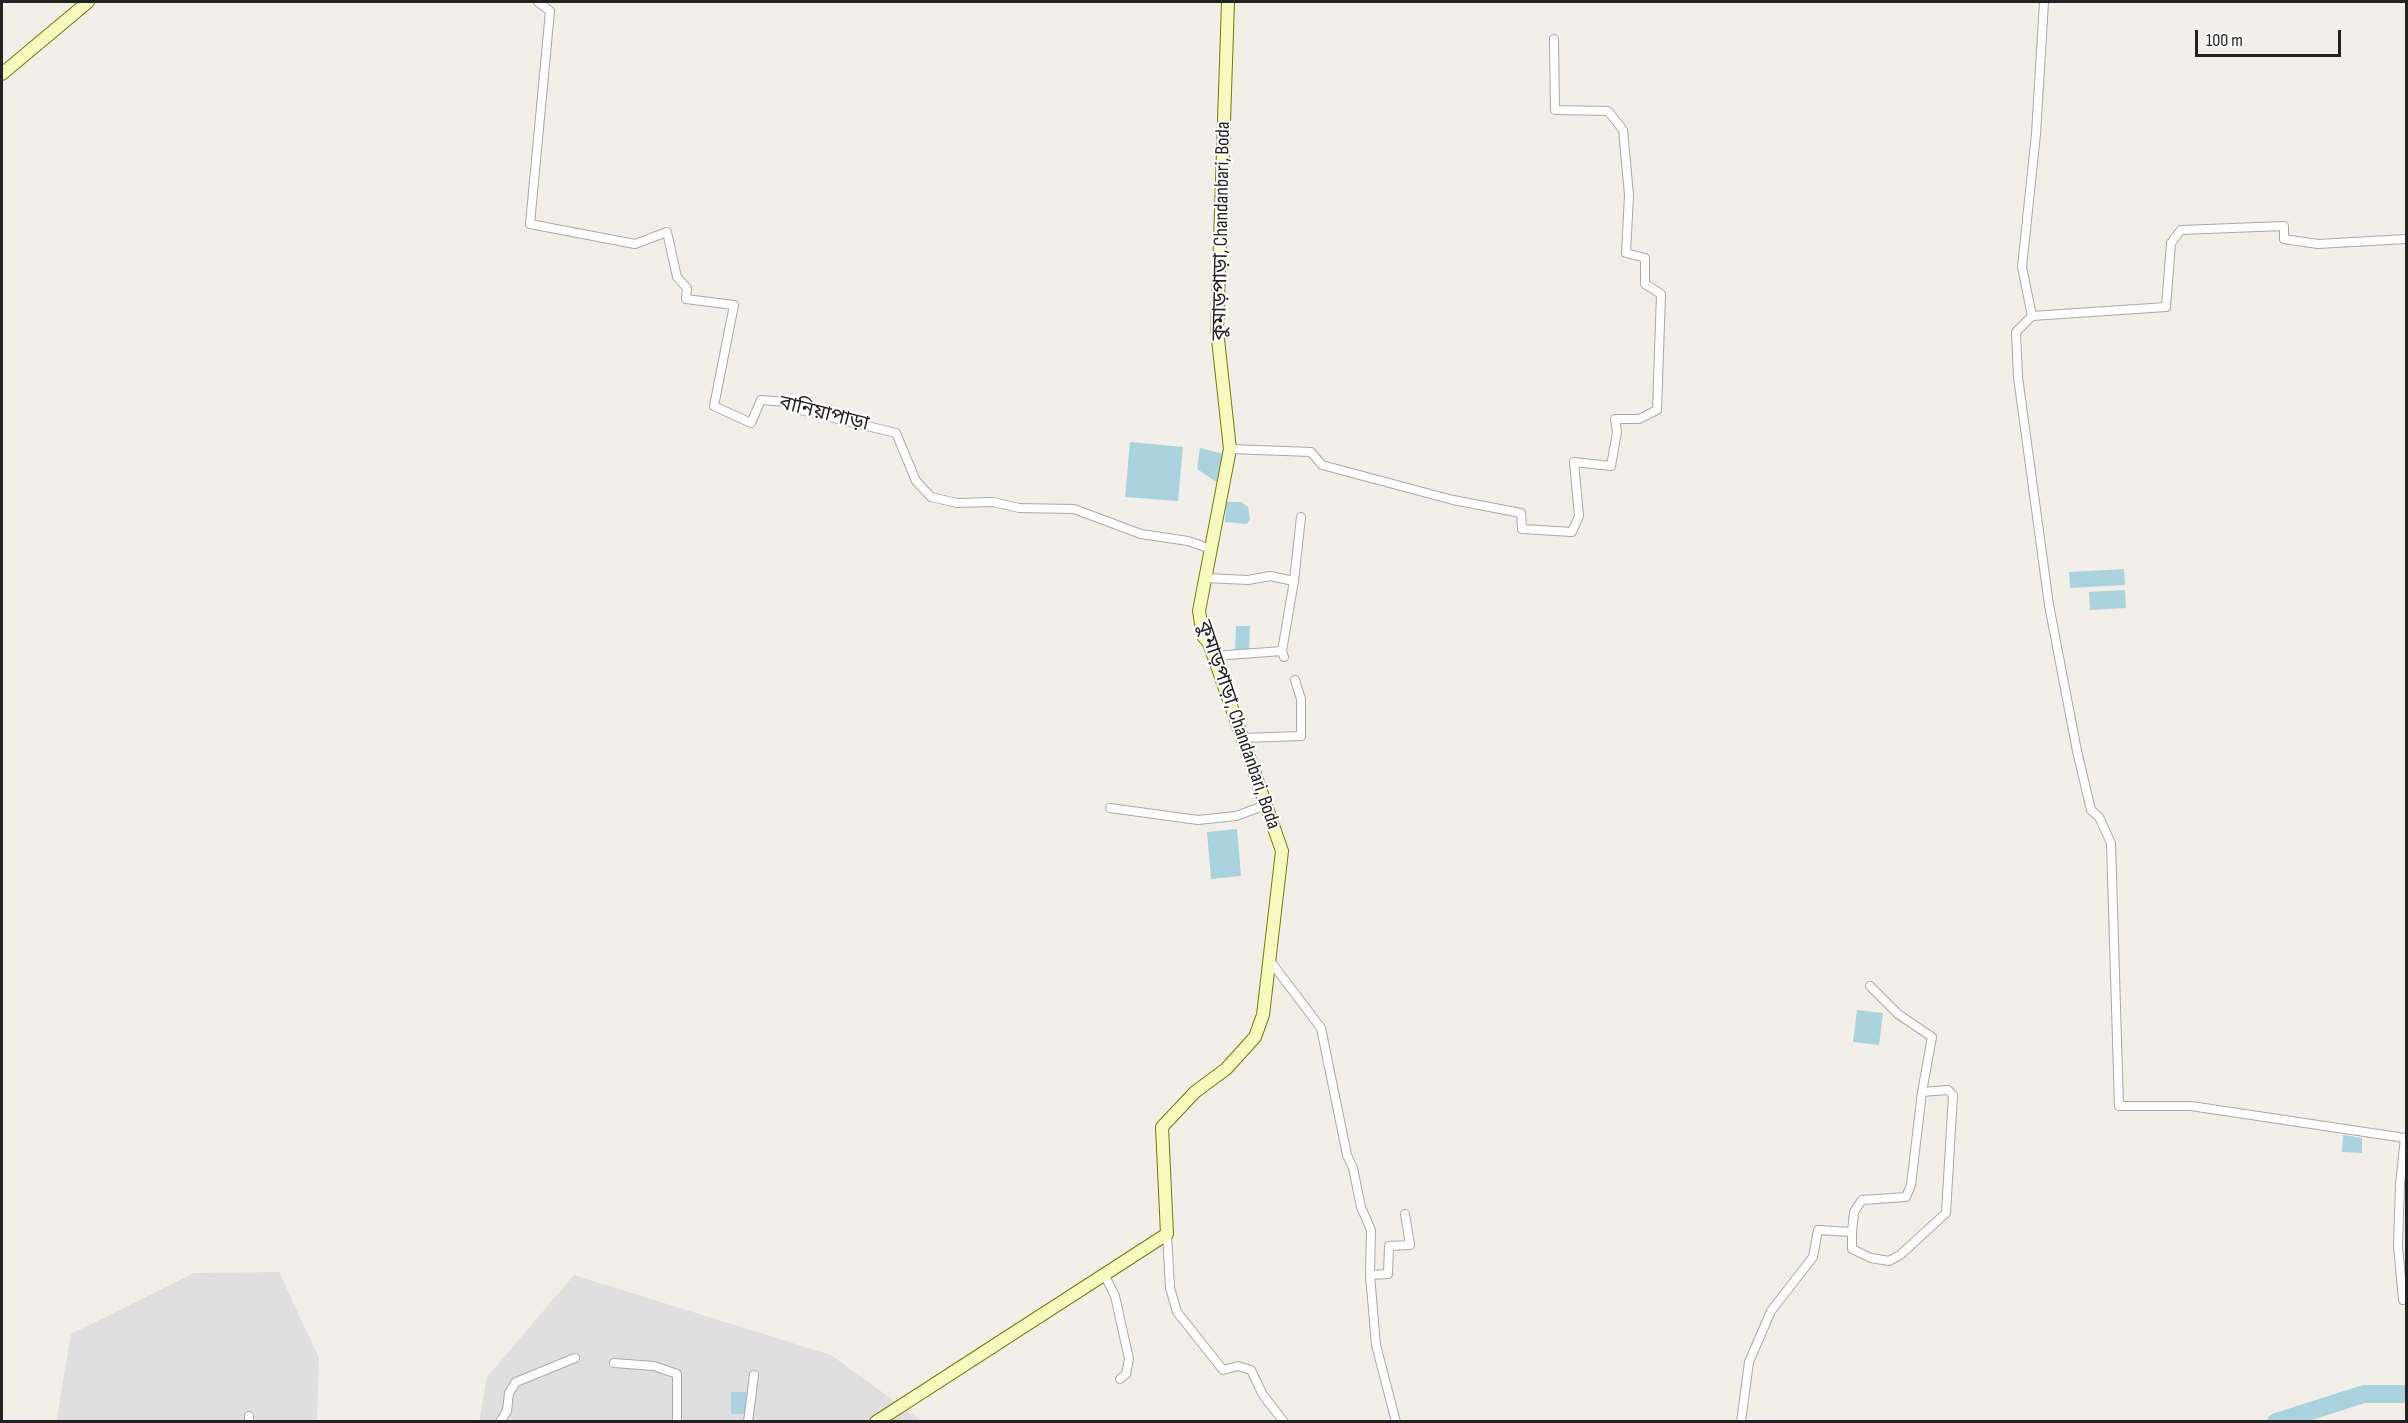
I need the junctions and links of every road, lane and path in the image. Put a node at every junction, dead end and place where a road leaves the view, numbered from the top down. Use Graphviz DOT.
graph roads {
  1 [pos="88,2"];
  2 [pos="538,2"];
  3 [pos="1228,2"];
  4 [pos="2044,2"];
  5 [pos="1554,39"];
  6 [pos="2,74"];
  7 [pos="2406,239"];
  8 [pos="2032,316"];
  9 [pos="1230,449"];
  10 [pos="1301,518"];
  11 [pos="1211,549"];
  12 [pos="1206,578"];
  13 [pos="1294,581"];
  14 [pos="1214,656"];
  15 [pos="1295,680"];
  16 [pos="1242,738"];
  17 [pos="1266,805"];
  18 [pos="1110,807"];
  19 [pos="1270,962"];
  20 [pos="1870,986"];
  21 [pos="1922,1092"];
  22 [pos="1405,1214"];
  23 [pos="1852,1232"];
  24 [pos="1167,1234"];
  25 [pos="1104,1274"];
  26 [pos="1370,1275"];
  27 [pos="2406,1300"];
  28 [pos="575,1358"];
  29 [pos="614,1363"];
  30 [pos="754,1375"];
  31 [pos="1120,1379"];
  32 [pos="500,1422"];
  33 [pos="677,1422"];
  34 [pos="748,1422"];
  35 [pos="876,1422"];
  36 [pos="1284,1422"];
  37 [pos="1396,1422"];
  38 [pos="1741,1422"];
  1 -- 6 [label="street"];
  2 -- 11 [label="street, বানিয়াপাড়া"];
  3 -- 9 [label="street, কুমাড়পাড়া, Chandanbari, Boda"];
  4 -- 8 [label="street"];
  5 -- 9 [label="street"];
  7 -- 8 [label="street"];
  8 -- 27 [label="street"];
  9 -- 11 [label="street, কুমাড়পাড়া, Chandanbari, Boda"];
  10 -- 13 [label="street"];
  11 -- 12 [label="street, কুমাড়পাড়া, Chandanbari, Boda"];
  12 -- 13 [label="street"];
  12 -- 14 [label="street, কুমাড়পাড়া, Chandanbari, Boda"];
  13 -- 14 [label="street"];
  14 -- 16 [label="street, কুমাড়পাড়া, Chandanbari, Boda"];
  15 -- 16 [label="street"];
  16 -- 17 [label="street, কুমাড়পাড়া, Chandanbari, Boda"];
  17 -- 18 [label="street"];
  17 -- 19 [label="street, কুমাড়পাড়া, Chandanbari, Boda"];
  19 -- 24 [label="street, কুমাড়পাড়া, Chandanbari, Boda"];
  19 -- 26 [label="street"];
  20 -- 21 [label="street"];
  21 -- 23 [label="street"];
  21 -- 23 [label="street"];
  22 -- 26 [label="street"];
  23 -- 38 [label="street"];
  24 -- 25 [label="street"];
  24 -- 36 [label="street"];
  25 -- 31 [label="street"];
  25 -- 35 [label="street"];
  26 -- 37 [label="street"];
  28 -- 32 [label="street"];
  29 -- 33 [label="street"];
  30 -- 34 [label="street"];
}
